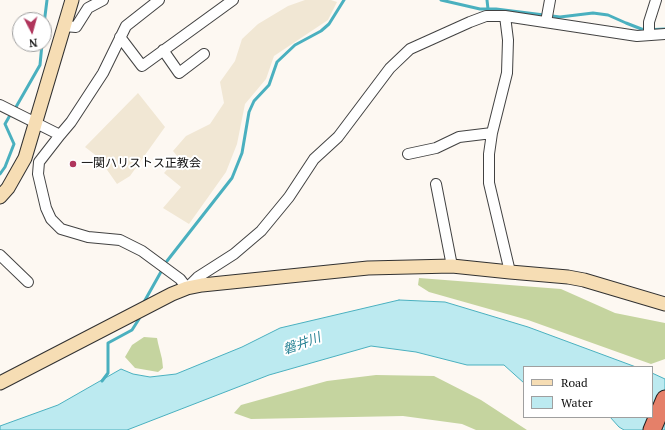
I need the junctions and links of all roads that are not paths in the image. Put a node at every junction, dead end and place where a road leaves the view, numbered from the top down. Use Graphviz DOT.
graph roads {
  1 [pos="72,0"];
  2 [pos="103,0"];
  3 [pos="233,0"];
  4 [pos="550,0"];
  5 [pos="656,0"];
  6 [pos="153,2"];
  7 [pos="505,16"];
  8 [pos="546,22"];
  9 [pos="64,26"];
  10 [pos="665,34"];
  11 [pos="649,35"];
  12 [pos="120,37"];
  13 [pos="163,50"];
  14 [pos="204,54"];
  15 [pos="0,105"];
  16 [pos="36,123"];
  17 [pos="492,134"];
  18 [pos="60,135"];
  19 [pos="408,154"];
  20 [pos="436,184"];
  21 [pos="0,197"];
  22 [pos="0,255"];
  23 [pos="452,266"];
  24 [pos="510,272"];
  25 [pos="28,282"];
  26 [pos="187,288"];
  27 [pos="665,304"];
  28 [pos="0,383"];
  29 [pos="665,399"];
  30 [pos="652,430"];
  1 -- 9 [label="street"];
  2 -- 9 [label="street"];
  3 -- 13 [label="street"];
  4 -- 8 [label="street"];
  5 -- 11 [label="street"];
  6 -- 12 [label="street"];
  7 -- 8 [label="street"];
  7 -- 17 [label="street"];
  7 -- 26 [label="street"];
  8 -- 11 [label="street"];
  9 -- 16 [label="street"];
  10 -- 11 [label="street"];
  12 -- 13 [label="street"];
  12 -- 18 [label="street"];
  13 -- 14 [label="street"];
  15 -- 16 [label="street"];
  16 -- 18 [label="street"];
  16 -- 21 [label="street"];
  17 -- 19 [label="street"];
  17 -- 24 [label="street"];
  18 -- 26 [label="street"];
  20 -- 23 [label="street"];
  22 -- 25 [label="street"];
  23 -- 24 [label="street"];
  23 -- 26 [label="street"];
  24 -- 27 [label="street"];
  26 -- 28 [label="street"];
  29 -- 30 [label="highway"];
}
